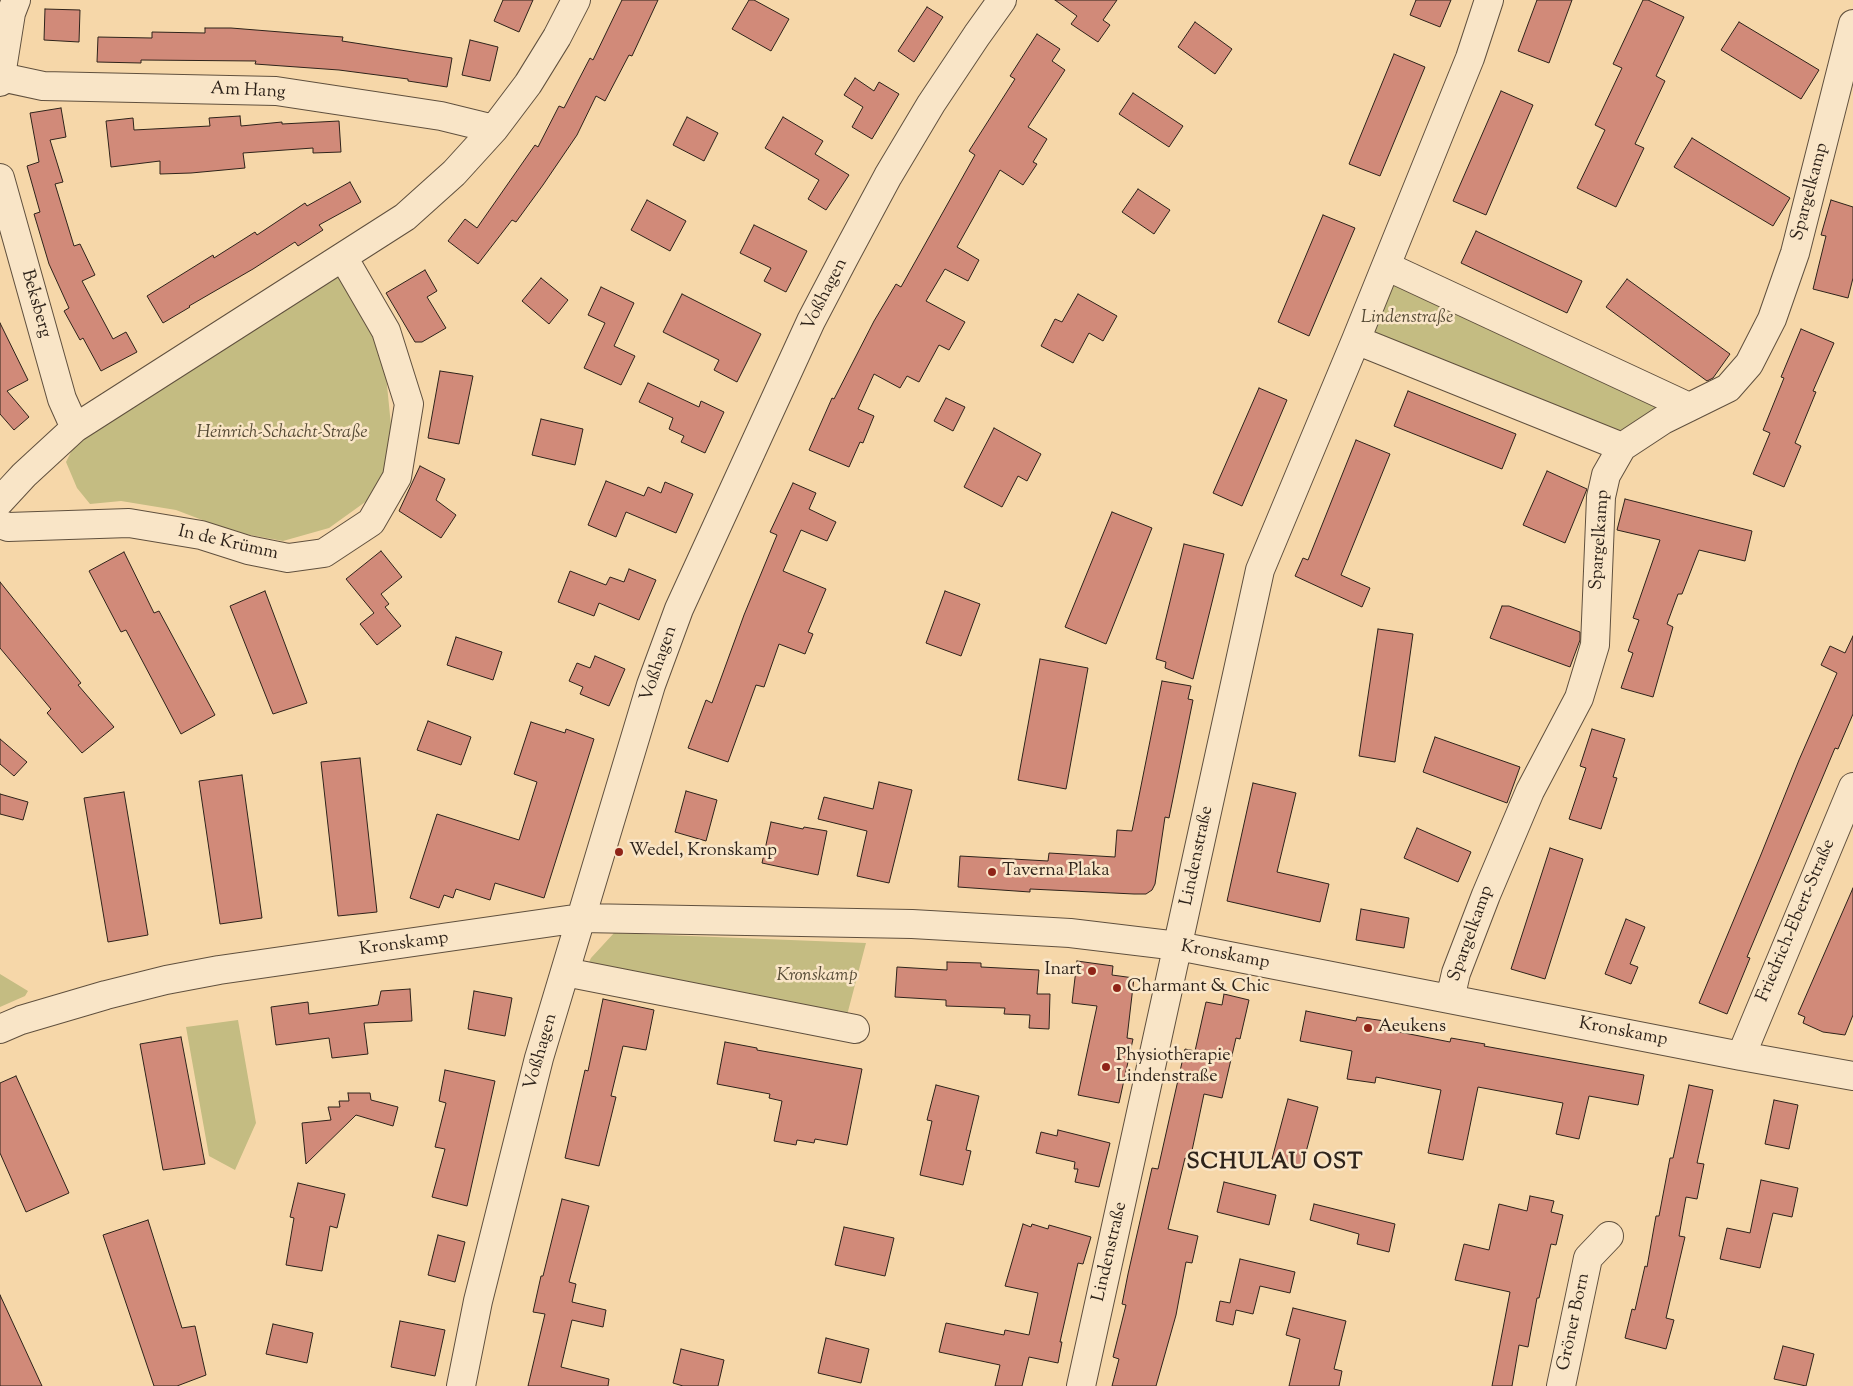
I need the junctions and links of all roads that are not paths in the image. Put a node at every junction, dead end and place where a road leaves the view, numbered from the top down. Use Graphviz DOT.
graph roads {
  1 [pos="16,0"];
  2 [pos="576,0"];
  3 [pos="1002,0"];
  4 [pos="1490,0"];
  5 [pos="1853,24"];
  6 [pos="1,79"];
  7 [pos="494,129"];
  8 [pos="0,178"];
  9 [pos="343,257"];
  10 [pos="1386,266"];
  11 [pos="1356,340"];
  12 [pos="1689,407"];
  13 [pos="75,428"];
  14 [pos="1622,447"];
  15 [pos="0,501"];
  16 [pos="0,524"];
  17 [pos="1853,787"];
  18 [pos="581,918"];
  19 [pos="1178,946"];
  20 [pos="565,972"];
  21 [pos="1450,999"];
  22 [pos="0,1029"];
  23 [pos="854,1029"];
  24 [pos="1741,1056"];
  25 [pos="1853,1076"];
  26 [pos="1609,1236"];
  27 [pos="462,1386"];
  28 [pos="1081,1386"];
  29 [pos="1561,1386"];
  1 -- 6 [label="street"];
  2 -- 7 [label="street"];
  3 -- 18 [label="street, Voßhagen"];
  4 -- 10 [label="street, Lindenstraße"];
  5 -- 12 [label="street, Spargelkamp"];
  6 -- 7 [label="street, Am Hang"];
  7 -- 9 [label="street"];
  8 -- 13 [label="street, Beksberg"];
  9 -- 13 [label="street"];
  9 -- 16 [label="street, In de Krümm"];
  10 -- 11 [label="street, Lindenstraße"];
  10 -- 12 [label="street"];
  11 -- 14 [label="street"];
  11 -- 19 [label="street, Lindenstraße"];
  12 -- 14 [label="street, Spargelkamp"];
  13 -- 15 [label="street"];
  14 -- 21 [label="street, Spargelkamp"];
  17 -- 24 [label="street, Friedrich-Ebert-Straße"];
  18 -- 19 [label="street, Kronskamp"];
  18 -- 20 [label="street, Voßhagen"];
  18 -- 22 [label="street, Kronskamp"];
  19 -- 21 [label="street, Kronskamp"];
  19 -- 28 [label="street, Lindenstraße"];
  20 -- 23 [label="street"];
  20 -- 27 [label="street, Voßhagen"];
  21 -- 24 [label="street, Kronskamp"];
  24 -- 25 [label="street, Kronskamp"];
  26 -- 29 [label="street, Gröner Born"];
}
